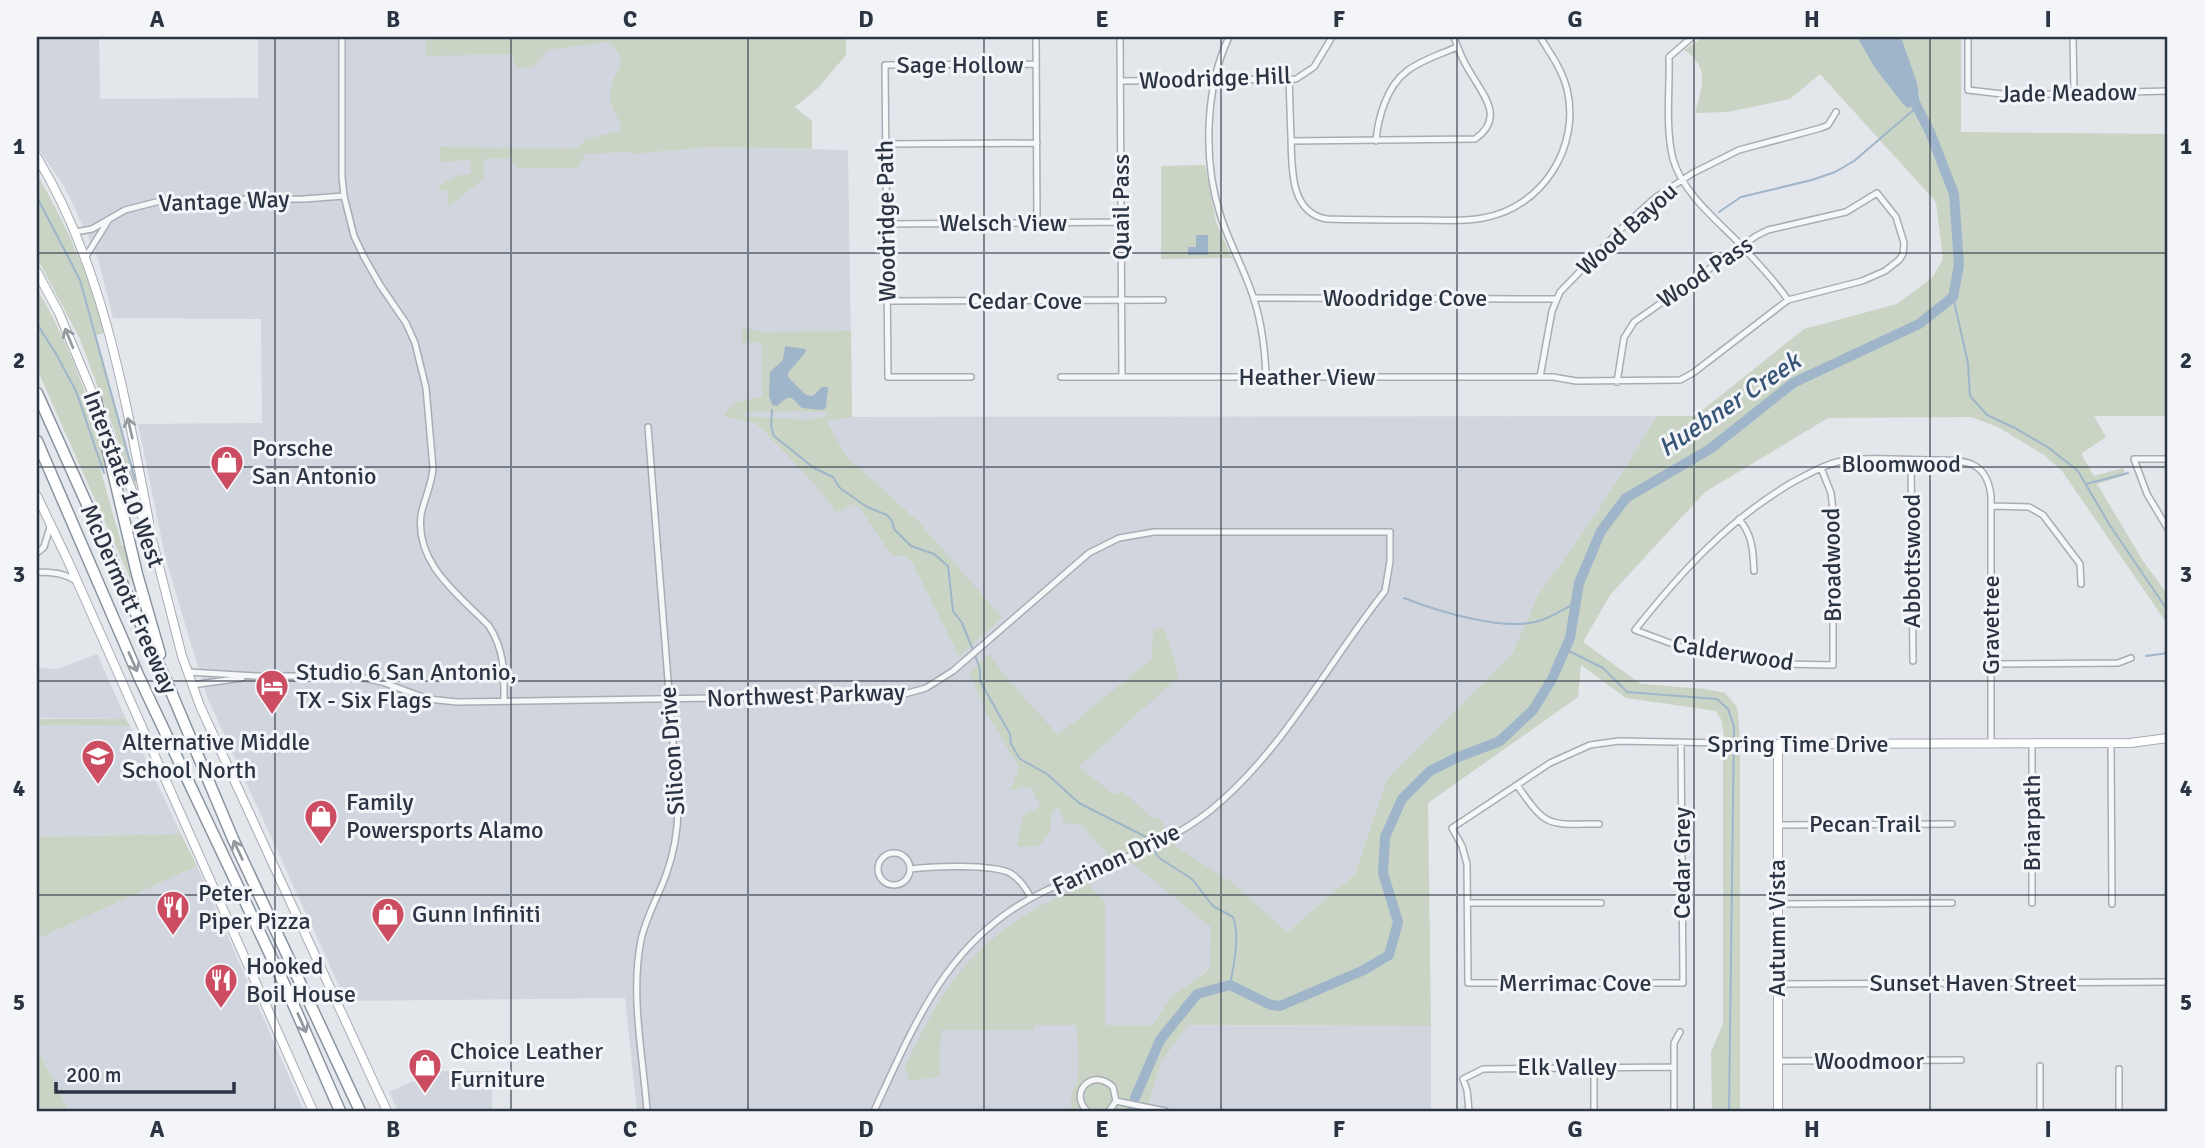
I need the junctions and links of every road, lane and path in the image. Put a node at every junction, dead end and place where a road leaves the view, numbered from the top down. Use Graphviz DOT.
graph roads {
  1 [pos="342,37"];
  2 [pos="1036,37"];
  3 [pos="1120,37"];
  4 [pos="1229,37"];
  5 [pos="1332,37"];
  6 [pos="1454,37"];
  7 [pos="1540,37"];
  8 [pos="1692,37"];
  9 [pos="1968,37"];
  10 [pos="2073,37"];
  11 [pos="1457,47"];
  12 [pos="885,65"];
  13 [pos="1036,65"];
  14 [pos="1120,81"];
  15 [pos="1214,81"];
  16 [pos="1289,81"];
  17 [pos="2168,91"];
  18 [pos="2074,93"];
  19 [pos="1670,97"];
  20 [pos="1680,97"];
  21 [pos="1836,112"];
  22 [pos="1291,141"];
  23 [pos="1376,141"];
  24 [pos="1037,143"];
  25 [pos="885,144"];
  26 [pos="37,158"];
  27 [pos="37,170"];
  28 [pos="1682,179"];
  29 [pos="53,185"];
  30 [pos="344,196"];
  31 [pos="108,221"];
  32 [pos="1037,222"];
  33 [pos="1121,222"];
  34 [pos="886,223"];
  35 [pos="75,232"];
  36 [pos="1742,246"];
  37 [pos="85,258"];
  38 [pos="37,272"];
  39 [pos="1254,298"];
  40 [pos="1555,299"];
  41 [pos="1121,300"];
  42 [pos="1163,300"];
  43 [pos="1788,300"];
  44 [pos="887,301"];
  45 [pos="971,377"];
  46 [pos="1061,377"];
  47 [pos="1122,377"];
  48 [pos="1266,377"];
  49 [pos="1540,377"];
  50 [pos="1617,382"];
  51 [pos="37,393"];
  52 [pos="96,400"];
  53 [pos="648,427"];
  54 [pos="37,442"];
  55 [pos="2168,459"];
  56 [pos="1911,460"];
  57 [pos="1821,468"];
  58 [pos="37,496"];
  59 [pos="1991,506"];
  60 [pos="1739,519"];
  61 [pos="50,524"];
  62 [pos="2168,529"];
  63 [pos="1390,532"];
  64 [pos="153,543"];
  65 [pos="37,552"];
  66 [pos="1754,571"];
  67 [pos="37,572"];
  68 [pos="78,582"];
  69 [pos="2081,584"];
  70 [pos="1635,630"];
  71 [pos="2130,658"];
  72 [pos="1913,661"];
  73 [pos="1991,664"];
  74 [pos="1833,665"];
  75 [pos="188,673"];
  76 [pos="256,676"];
  77 [pos="192,685"];
  78 [pos="172,694"];
  79 [pos="669,699"];
  80 [pos="504,701"];
  81 [pos="2168,738"];
  82 [pos="1681,743"];
  83 [pos="1778,744"];
  84 [pos="1991,744"];
  85 [pos="2032,744"];
  86 [pos="2111,744"];
  87 [pos="1517,785"];
  88 [pos="1599,824"];
  89 [pos="1952,824"];
  90 [pos="1777,825"];
  91 [pos="910,869"];
  92 [pos="1031,898"];
  93 [pos="1468,903"];
  94 [pos="1601,903"];
  95 [pos="1952,903"];
  96 [pos="2032,903"];
  97 [pos="1777,904"];
  98 [pos="2112,904"];
  99 [pos="2168,982"];
  100 [pos="1683,983"];
  101 [pos="1778,984"];
  102 [pos="1680,1032"];
  103 [pos="1961,1060"];
  104 [pos="1778,1061"];
  105 [pos="2040,1066"];
  106 [pos="1594,1067"];
  107 [pos="1674,1067"];
  108 [pos="2119,1069"];
  109 [pos="1116,1101"];
  110 [pos="313,1111"];
  111 [pos="340,1111"];
  112 [pos="360,1111"];
  113 [pos="387,1111"];
  114 [pos="648,1111"];
  115 [pos="874,1111"];
  116 [pos="1087,1111"];
  117 [pos="1109,1111"];
  118 [pos="1165,1111"];
  119 [pos="1469,1111"];
  120 [pos="1594,1111"];
  121 [pos="1674,1111"];
  122 [pos="1778,1111"];
  123 [pos="2040,1111"];
  124 [pos="2119,1111"];
  1 -- 30 [label="street"];
  2 -- 13 [label="street"];
  3 -- 14 [label="street, Quail Pass"];
  4 -- 15 [label="street"];
  5 -- 16 [label="street, Woodridge Hill"];
  6 -- 11 [label="street"];
  7 -- 22 [label="street"];
  8 -- 19 [label="street"];
  9 -- 18 [label="street, Jade Meadow"];
  10 -- 18 [label="street"];
  11 -- 23 [label="street"];
  11 -- 23 [label="street"];
  12 -- 13 [label="street, Sage Hollow"];
  12 -- 25 [label="street, Woodridge Path"];
  13 -- 24 [label="street"];
  14 -- 15 [label="street, Woodridge Hill"];
  14 -- 33 [label="street, Quail Pass"];
  15 -- 16 [label="street, Woodridge Hill"];
  15 -- 39 [label="street"];
  16 -- 22 [label="street"];
  17 -- 18 [label="street, Jade Meadow"];
  19 -- 20 [label="street"];
  19 -- 28 [label="street"];
  21 -- 28 [label="street, Wood Bayou"];
  22 -- 23 [label="street"];
  24 -- 25 [label="street"];
  24 -- 32 [label="street"];
  25 -- 34 [label="street, Woodridge Path"];
  26 -- 29 [label="main road"];
  27 -- 29 [label="main road"];
  28 -- 36 [label="street"];
  28 -- 40 [label="street, Wood Bayou"];
  29 -- 35 [label="main road"];
  30 -- 31 [label="street, Vantage Way"];
  30 -- 80 [label="street"];
  31 -- 35 [label="street, Vantage Way"];
  31 -- 37 [label="street"];
  32 -- 33 [label="street, Welsch View"];
  32 -- 34 [label="street, Welsch View"];
  33 -- 41 [label="street, Quail Pass"];
  34 -- 44 [label="street, Woodridge Path"];
  35 -- 37 [label="main road"];
  36 -- 43 [label="street"];
  36 -- 43 [label="street, Wood Pass"];
  36 -- 50 [label="street, Wood Pass"];
  64 -- 37 [label="main road, one-way"];
  52 -- 38 [label="main road, Interstate 10 West, one-way"];
  39 -- 40 [label="street, Woodridge Cove"];
  39 -- 48 [label="street"];
  40 -- 49 [label="street"];
  41 -- 42 [label="street, Cedar Cove"];
  41 -- 44 [label="street, Cedar Cove"];
  41 -- 47 [label="street, Quail Pass"];
  43 -- 50 [label="street, Heather View"];
  44 -- 45 [label="street, Woodridge Path"];
  46 -- 47 [label="street, Heather View"];
  47 -- 48 [label="street, Heather View"];
  48 -- 49 [label="street, Heather View"];
  49 -- 50 [label="street, Heather View"];
  51 -- 78 [label="highway, McDermott Freeway"];
  52 -- 64 [label="main road, Interstate 10 West"];
  52 -- 78 [label="highway"];
  53 -- 79 [label="street, Silicon Drive"];
  54 -- 111 [label="highway, McDermott Freeway, one-way"];
  55 -- 62 [label="street"];
  56 -- 57 [label="street, Bloomwood"];
  56 -- 59 [label="street, Bloomwood"];
  56 -- 72 [label="street, Abbottswood"];
  57 -- 60 [label="street, Bloomwood"];
  57 -- 74 [label="street, Broadwood"];
  58 -- 61 [label="main road"];
  59 -- 69 [label="street"];
  59 -- 73 [label="street, Gravetree"];
  60 -- 66 [label="street"];
  60 -- 70 [label="street, Bloomwood"];
  61 -- 65 [label="street"];
  61 -- 68 [label="main road"];
  63 -- 79 [label="street, Northwest Parkway"];
  63 -- 92 [label="street, Farinon Drive"];
  64 -- 75 [label="main road, Interstate 10 West"];
  67 -- 68 [label="street"];
  68 -- 110 [label="main road"];
  70 -- 74 [label="street, Calderwood"];
  71 -- 73 [label="street"];
  73 -- 84 [label="street, Gravetree"];
  75 -- 76 [label="street, Northwest Parkway"];
  75 -- 77 [label="main road, Interstate 10 West"];
  76 -- 77 [label="street, Northwest Parkway"];
  76 -- 80 [label="street, Northwest Parkway"];
  77 -- 113 [label="main road, Interstate 10 West"];
  112 -- 78 [label="highway, McDermott Freeway, one-way"];
  79 -- 80 [label="street, Northwest Parkway"];
  79 -- 114 [label="street, Silicon Drive"];
  81 -- 86 [label="main road, Spring Time Drive"];
  82 -- 83 [label="street, Spring Time Drive"];
  82 -- 87 [label="street, Spring Time Drive"];
  82 -- 100 [label="street, Cedar Grey"];
  83 -- 84 [label="main road, Spring Time Drive"];
  83 -- 90 [label="main road, Autumn Vista"];
  84 -- 85 [label="main road, Spring Time Drive"];
  85 -- 86 [label="main road, Spring Time Drive"];
  85 -- 96 [label="street, Briarpath"];
  86 -- 98 [label="street"];
  87 -- 88 [label="street"];
  87 -- 93 [label="street, Spring Time Drive"];
  89 -- 90 [label="street, Pecan Trail"];
  90 -- 97 [label="main road, Autumn Vista"];
  91 -- 91 [label="street"];
  91 -- 92 [label="street"];
  92 -- 115 [label="street, Farinon Drive"];
  93 -- 94 [label="street"];
  93 -- 100 [label="street, Merrimac Cove"];
  95 -- 97 [label="street"];
  97 -- 101 [label="main road, Autumn Vista"];
  99 -- 101 [label="street, Sunset Haven Street"];
  101 -- 104 [label="main road, Autumn Vista"];
  102 -- 107 [label="street"];
  103 -- 104 [label="street, Woodmoor"];
  104 -- 122 [label="main road, Autumn Vista"];
  105 -- 123 [label="street"];
  106 -- 107 [label="street, Elk Valley"];
  106 -- 119 [label="street, Elk Valley"];
  106 -- 120 [label="street"];
  107 -- 121 [label="street"];
  108 -- 124 [label="street"];
  109 -- 116 [label="street"];
  109 -- 117 [label="street"];
  109 -- 118 [label="street"];
}
